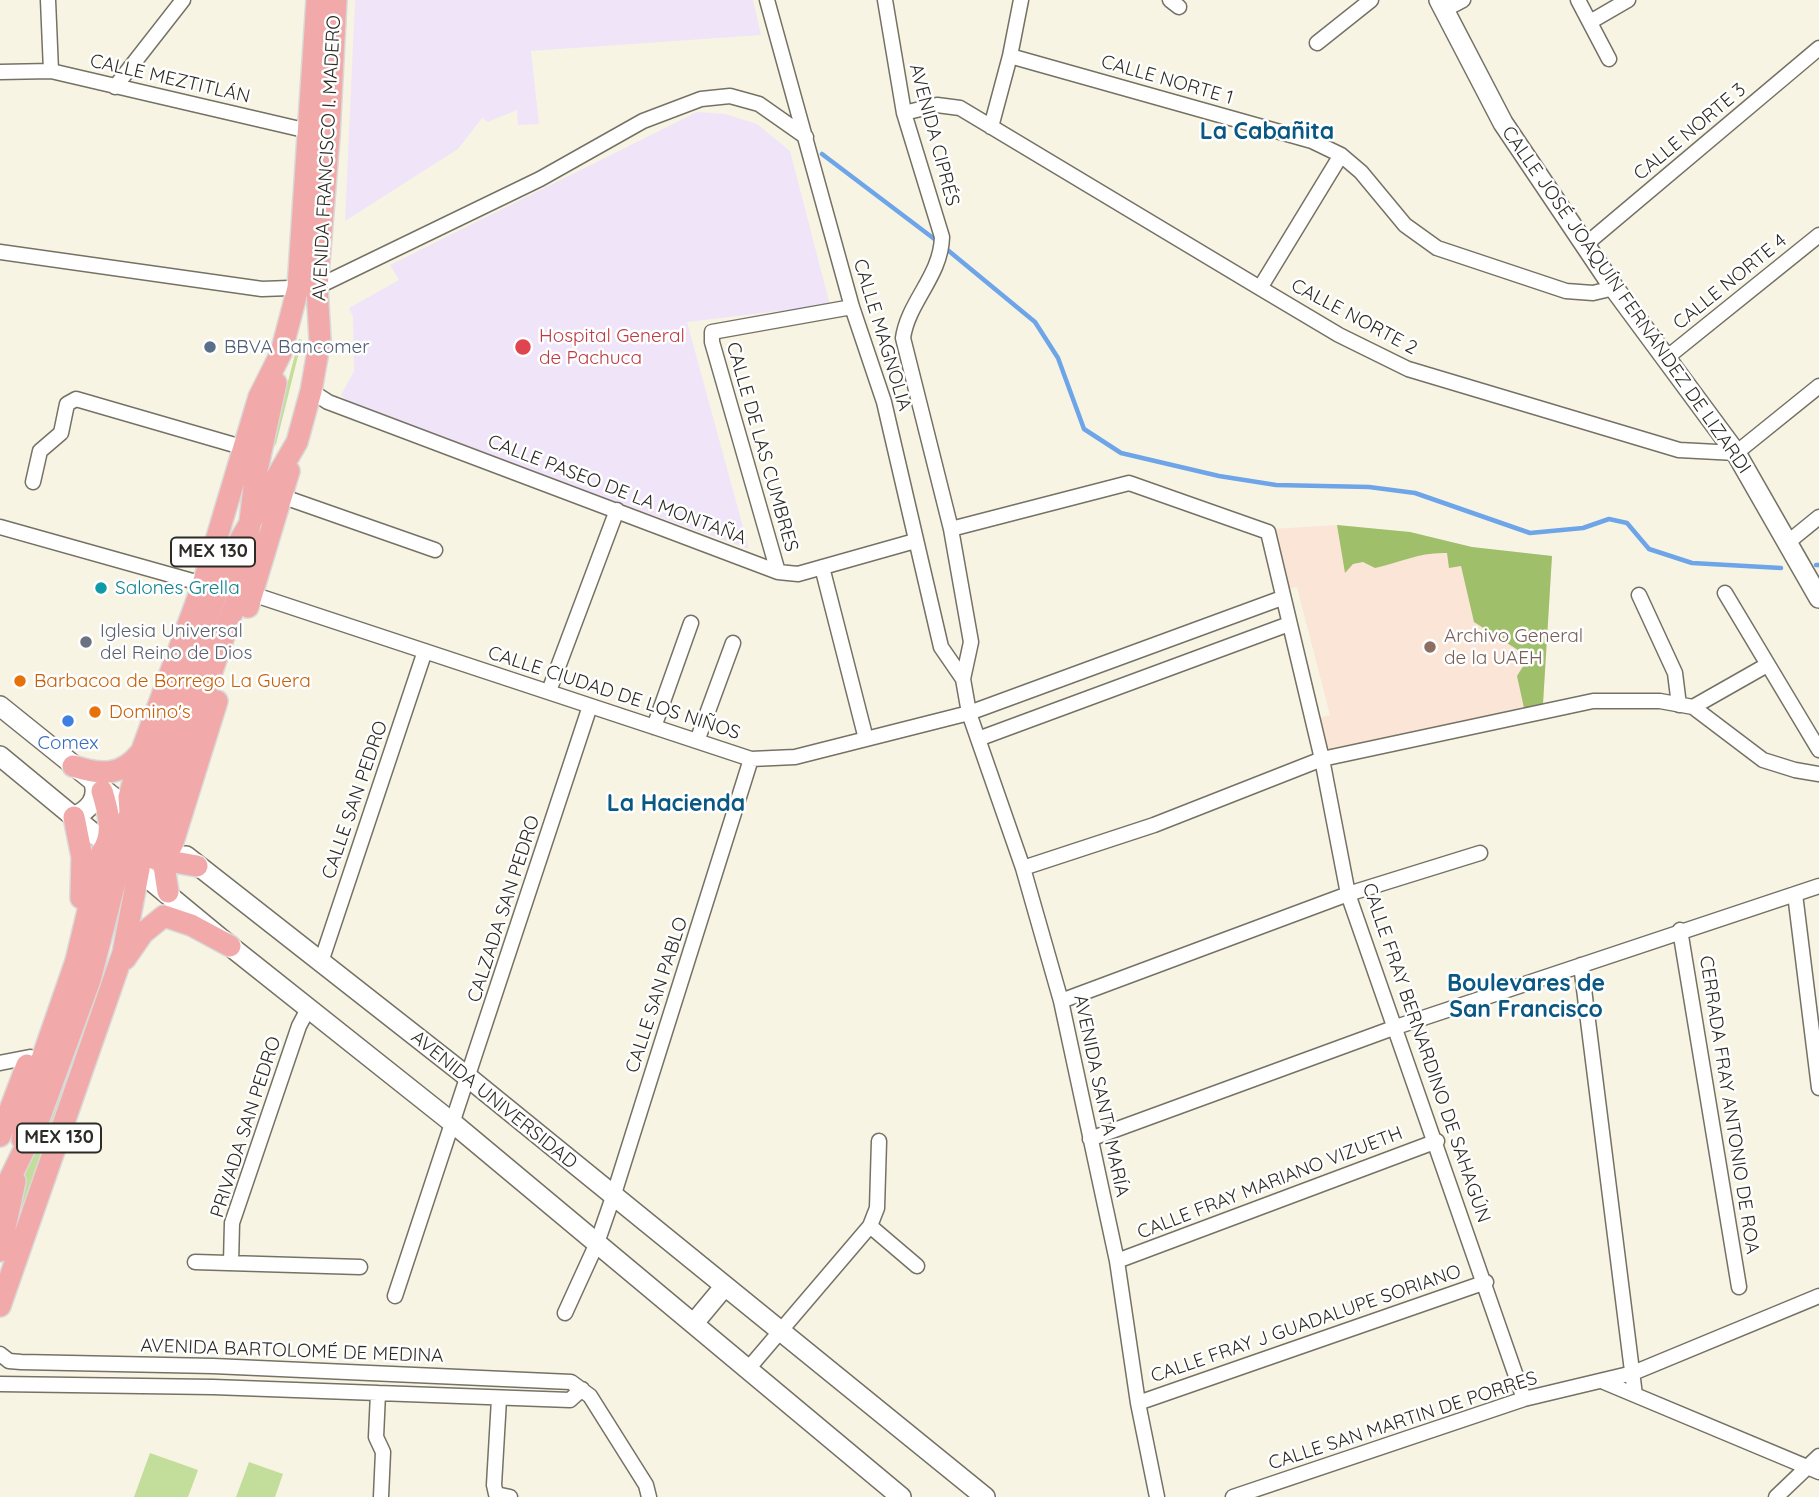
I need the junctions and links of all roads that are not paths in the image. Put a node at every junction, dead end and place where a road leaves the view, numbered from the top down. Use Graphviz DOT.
graph roads {
  1 [pos="48,0"];
  2 [pos="184,0"];
  3 [pos="317,0"];
  4 [pos="336,0"];
  5 [pos="767,0"];
  6 [pos="885,0"];
  7 [pos="1021,0"];
  8 [pos="1371,0"];
  9 [pos="1463,0"];
  10 [pos="1578,0"];
  11 [pos="1628,0"];
  12 [pos="1441,5"];
  13 [pos="1590,22"];
  14 [pos="1317,43"];
  15 [pos="1819,48"];
  16 [pos="1010,56"];
  17 [pos="1609,59"];
  18 [pos="51,71"];
  19 [pos="0,72"];
  20 [pos="115,87"];
  21 [pos="904,113"];
  22 [pos="991,127"];
  23 [pos="319,134"];
  24 [pos="806,137"];
  25 [pos="1341,155"];
  26 [pos="1819,235"];
  27 [pos="1585,245"];
  28 [pos="0,252"];
  29 [pos="307,287"];
  30 [pos="1260,288"];
  31 [pos="1614,288"];
  32 [pos="852,307"];
  33 [pos="281,353"];
  34 [pos="1665,359"];
  35 [pos="1819,386"];
  36 [pos="311,391"];
  37 [pos="297,442"];
  38 [pos="246,448"];
  39 [pos="1735,453"];
  40 [pos="33,482"];
  41 [pos="281,496"];
  42 [pos="617,510"];
  43 [pos="252,517"];
  44 [pos="1819,517"];
  45 [pos="0,527"];
  46 [pos="951,529"];
  47 [pos="915,541"];
  48 [pos="1787,543"];
  49 [pos="435,550"];
  50 [pos="822,567"];
  51 [pos="778,572"];
  52 [pos="203,584"];
  53 [pos="1725,593"];
  54 [pos="252,594"];
  55 [pos="1639,595"];
  56 [pos="1282,597"];
  57 [pos="1819,597"];
  58 [pos="691,623"];
  59 [pos="1289,624"];
  60 [pos="733,643"];
  61 [pos="425,651"];
  62 [pos="1767,665"];
  63 [pos="963,679"];
  64 [pos="549,691"];
  65 [pos="0,706"];
  66 [pos="590,706"];
  67 [pos="1686,706"];
  68 [pos="969,713"];
  69 [pos="654,727"];
  70 [pos="866,739"];
  71 [pos="978,739"];
  72 [pos="696,741"];
  73 [pos="142,750"];
  74 [pos="1819,750"];
  75 [pos="0,756"];
  76 [pos="751,759"];
  77 [pos="1322,759"];
  78 [pos="73,766"];
  79 [pos="1819,774"];
  80 [pos="98,787"];
  81 [pos="74,817"];
  82 [pos="138,841"];
  83 [pos="1480,853"];
  84 [pos="197,866"];
  85 [pos="1023,868"];
  86 [pos="1819,886"];
  87 [pos="170,894"];
  88 [pos="1348,894"];
  89 [pos="1795,894"];
  90 [pos="1680,930"];
  91 [pos="230,946"];
  92 [pos="321,962"];
  93 [pos="1581,965"];
  94 [pos="118,969"];
  95 [pos="1061,1001"];
  96 [pos="309,1007"];
  97 [pos="1396,1027"];
  98 [pos="30,1057"];
  99 [pos="0,1063"];
  100 [pos="469,1078"];
  101 [pos="1819,1088"];
  102 [pos="454,1124"];
  103 [pos="0,1136"];
  104 [pos="1090,1139"];
  105 [pos="879,1141"];
  106 [pos="1437,1141"];
  107 [pos="18,1161"];
  108 [pos="613,1197"];
  109 [pos="0,1199"];
  110 [pos="870,1226"];
  111 [pos="597,1243"];
  112 [pos="0,1251"];
  113 [pos="1117,1261"];
  114 [pos="195,1262"];
  115 [pos="231,1263"];
  116 [pos="917,1266"];
  117 [pos="360,1267"];
  118 [pos="1486,1282"];
  119 [pos="724,1287"];
  120 [pos="1740,1287"];
  121 [pos="395,1296"];
  122 [pos="1819,1296"];
  123 [pos="0,1306"];
  124 [pos="565,1313"];
  125 [pos="694,1323"];
  126 [pos="779,1332"];
  127 [pos="0,1354"];
  128 [pos="213,1366"];
  129 [pos="748,1369"];
  130 [pos="1633,1373"];
  131 [pos="1604,1382"];
  132 [pos="0,1384"];
  133 [pos="214,1387"];
  134 [pos="582,1389"];
  135 [pos="378,1393"];
  136 [pos="1635,1395"];
  137 [pos="499,1399"];
  138 [pos="1524,1399"];
  139 [pos="1138,1403"];
  140 [pos="1819,1455"];
  141 [pos="1813,1470"];
  142 [pos="503,1495"];
  143 [pos="381,1497"];
  144 [pos="649,1497"];
  145 [pos="901,1497"];
  146 [pos="985,1497"];
  147 [pos="1157,1497"];
  148 [pos="1233,1497"];
  149 [pos="1776,1497"];
  1 -- 18 [label="street"];
  2 -- 20 [label="street"];
  3 -- 23 [label="main road, AVENIDA FRANCISCO I. MADERO / MEX 130"];
  4 -- 23 [label="main road, AVENIDA FRANCISCO I. MADERO / MEX 130"];
  5 -- 24 [label="street, CALLE MAGNOLIA"];
  6 -- 21 [label="street, AVENIDA CIPRÉS"];
  7 -- 16 [label="street"];
  8 -- 14 [label="street"];
  9 -- 12 [label="street"];
  10 -- 13 [label="street"];
  11 -- 13 [label="street"];
  12 -- 27 [label="main road, CALLE JOSÉ JOAQUÍN FERNÁNDEZ DE LIZARDI"];
  13 -- 17 [label="street"];
  15 -- 27 [label="street, CALLE NORTE 3"];
  16 -- 22 [label="street"];
  16 -- 25 [label="street, CALLE NORTE 1"];
  18 -- 19 [label="street, CALLE MEZTITLÁN"];
  18 -- 20 [label="street, CALLE MEZTITLÁN"];
  20 -- 23 [label="street, CALLE MEZTITLÁN"];
  21 -- 22 [label="street, CALLE NORTE 2"];
  21 -- 46 [label="street, AVENIDA CIPRÉS"];
  22 -- 30 [label="street, CALLE NORTE 2"];
  23 -- 29 [label="main road, AVENIDA FRANCISCO I. MADERO / MEX 130"];
  24 -- 29 [label="street"];
  24 -- 32 [label="street, CALLE MAGNOLIA"];
  25 -- 30 [label="street"];
  25 -- 31 [label="street, CALLE NORTE 1"];
  26 -- 34 [label="street, CALLE NORTE 4"];
  27 -- 31 [label="main road, CALLE JOSÉ JOAQUÍN FERNÁNDEZ DE LIZARDI"];
  28 -- 29 [label="street"];
  29 -- 33 [label="main road, AVENIDA FRANCISCO I. MADERO / MEX 130"];
  29 -- 36 [label="main road, AVENIDA FRANCISCO I. MADERO / MEX 130"];
  30 -- 39 [label="street, CALLE NORTE 2"];
  31 -- 34 [label="main road, CALLE JOSÉ JOAQUÍN FERNÁNDEZ DE LIZARDI"];
  32 -- 47 [label="street, CALLE MAGNOLIA"];
  32 -- 51 [label="street, CALLE DE LAS CUMBRES"];
  33 -- 38 [label="main road, AVENIDA FRANCISCO I. MADERO / MEX 130"];
  33 -- 43 [label="main road"];
  34 -- 39 [label="main road, CALLE JOSÉ JOAQUÍN FERNÁNDEZ DE LIZARDI"];
  35 -- 39 [label="street"];
  36 -- 37 [label="main road, AVENIDA FRANCISCO I. MADERO / MEX 130"];
  36 -- 42 [label="street, CALLE PASEO DE LA MONTAÑA"];
  37 -- 41 [label="main road"];
  37 -- 43 [label="main road, AVENIDA FRANCISCO I. MADERO / MEX 130"];
  38 -- 40 [label="street"];
  38 -- 52 [label="main road, AVENIDA FRANCISCO I. MADERO / MEX 130"];
  39 -- 48 [label="main road, CALLE JOSÉ JOAQUÍN FERNÁNDEZ DE LIZARDI"];
  41 -- 49 [label="street"];
  41 -- 54 [label="main road"];
  42 -- 51 [label="street, CALLE PASEO DE LA MONTAÑA"];
  42 -- 64 [label="street"];
  43 -- 82 [label="main road, AVENIDA FRANCISCO I. MADERO / MEX 130"];
  44 -- 48 [label="street"];
  45 -- 52 [label="street"];
  46 -- 56 [label="street, CALLE FRAY BERNARDINO DE SAHAGÚN"];
  46 -- 63 [label="street"];
  47 -- 50 [label="street, CALLE PASEO DE LA MONTAÑA"];
  47 -- 63 [label="street, CALLE MAGNOLIA"];
  48 -- 57 [label="main road, CALLE JOSÉ JOAQUÍN FERNÁNDEZ DE LIZARDI"];
  50 -- 51 [label="street, CALLE PASEO DE LA MONTAÑA"];
  50 -- 70 [label="street"];
  52 -- 73 [label="main road, AVENIDA FRANCISCO I. MADERO / MEX 130"];
  53 -- 62 [label="street"];
  54 -- 61 [label="street, CALLE CIUDAD DE LOS NIÑOS"];
  54 -- 82 [label="main road"];
  55 -- 67 [label="street"];
  56 -- 59 [label="street, CALLE FRAY BERNARDINO DE SAHAGÚN"];
  56 -- 68 [label="street, CALLE CIUDAD DE LOS NIÑOS"];
  58 -- 69 [label="street"];
  59 -- 71 [label="street"];
  59 -- 77 [label="street, CALLE FRAY BERNARDINO DE SAHAGÚN"];
  60 -- 72 [label="street"];
  61 -- 64 [label="street, CALLE CIUDAD DE LOS NIÑOS"];
  61 -- 92 [label="street, CALLE SAN PEDRO"];
  62 -- 67 [label="street"];
  62 -- 74 [label="street"];
  63 -- 68 [label="street, AVENIDA SANTA MARÍA"];
  64 -- 66 [label="street, CALLE CIUDAD DE LOS NIÑOS"];
  65 -- 78 [label="main road"];
  66 -- 69 [label="street, CALLE CIUDAD DE LOS NIÑOS"];
  66 -- 100 [label="street, CALZADA SAN PEDRO"];
  67 -- 77 [label="street"];
  67 -- 79 [label="street"];
  68 -- 70 [label="street, CALLE CIUDAD DE LOS NIÑOS"];
  68 -- 71 [label="street, AVENIDA SANTA MARÍA"];
  69 -- 72 [label="street, CALLE CIUDAD DE LOS NIÑOS"];
  70 -- 76 [label="street, CALLE CIUDAD DE LOS NIÑOS"];
  71 -- 85 [label="street, AVENIDA SANTA MARÍA"];
  72 -- 76 [label="street, CALLE CIUDAD DE LOS NIÑOS"];
  73 -- 78 [label="main road"];
  73 -- 82 [label="main road, AVENIDA FRANCISCO I. MADERO / MEX 130"];
  75 -- 81 [label="main road"];
  76 -- 108 [label="street, CALLE SAN PABLO"];
  77 -- 85 [label="street"];
  77 -- 88 [label="street, CALLE FRAY BERNARDINO DE SAHAGÚN"];
  78 -- 80 [label="main road"];
  80 -- 81 [label="main road"];
  80 -- 82 [label="main road"];
  81 -- 82 [label="main road"];
  81 -- 98 [label="main road"];
  82 -- 84 [label="main road"];
  82 -- 87 [label="main road"];
  82 -- 94 [label="main road, MEX 130"];
  82 -- 107 [label="main road, MEX 130"];
  83 -- 88 [label="street"];
  84 -- 87 [label="main road"];
  84 -- 92 [label="main road, AVENIDA UNIVERSIDAD"];
  85 -- 95 [label="street, AVENIDA SANTA MARÍA"];
  86 -- 89 [label="street"];
  87 -- 91 [label="main road"];
  88 -- 95 [label="street"];
  88 -- 97 [label="street, CALLE FRAY BERNARDINO DE SAHAGÚN"];
  89 -- 90 [label="street"];
  89 -- 101 [label="street"];
  90 -- 93 [label="street"];
  90 -- 120 [label="street, CERRADA FRAY ANTONIO DE ROA"];
  91 -- 94 [label="main road"];
  91 -- 96 [label="main road"];
  92 -- 100 [label="main road, AVENIDA UNIVERSIDAD"];
  93 -- 97 [label="street"];
  93 -- 130 [label="street"];
  94 -- 123 [label="main road, MEX 130"];
  95 -- 104 [label="street, AVENIDA SANTA MARÍA"];
  96 -- 102 [label="main road"];
  96 -- 115 [label="street, PRIVADA SAN PEDRO"];
  97 -- 104 [label="street"];
  97 -- 106 [label="street, CALLE FRAY BERNARDINO DE SAHAGÚN"];
  98 -- 99 [label="street"];
  98 -- 103 [label="main road"];
  100 -- 102 [label="street, CALZADA SAN PEDRO"];
  100 -- 108 [label="main road, AVENIDA UNIVERSIDAD"];
  102 -- 111 [label="main road"];
  102 -- 121 [label="street, CALZADA SAN PEDRO"];
  104 -- 113 [label="street, AVENIDA SANTA MARÍA"];
  105 -- 110 [label="street"];
  106 -- 113 [label="street, CALLE FRAY MARIANO VIZUETH"];
  106 -- 118 [label="street, CALLE FRAY BERNARDINO DE SAHAGÚN"];
  107 -- 109 [label="main road, MEX 130"];
  107 -- 112 [label="main road"];
  108 -- 111 [label="street, CALLE SAN PABLO"];
  108 -- 119 [label="main road, AVENIDA UNIVERSIDAD"];
  110 -- 116 [label="street"];
  110 -- 126 [label="street"];
  111 -- 124 [label="street, CALLE SAN PABLO"];
  111 -- 125 [label="main road"];
  113 -- 139 [label="street, AVENIDA SANTA MARÍA"];
  114 -- 115 [label="street"];
  115 -- 117 [label="street"];
  118 -- 138 [label="street, CALLE FRAY BERNARDINO DE SAHAGÚN"];
  118 -- 139 [label="street, CALLE FRAY J GUADALUPE SORIANO"];
  119 -- 125 [label="main road"];
  119 -- 126 [label="main road, AVENIDA UNIVERSIDAD"];
  122 -- 130 [label="street, CALLE SAN MARTIN DE PORRES"];
  125 -- 129 [label="main road"];
  126 -- 129 [label="street"];
  126 -- 146 [label="main road, AVENIDA UNIVERSIDAD"];
  127 -- 128 [label="street, AVENIDA BARTOLOMÉ DE MEDINA"];
  128 -- 133 [label="street"];
  128 -- 134 [label="street, AVENIDA BARTOLOMÉ DE MEDINA"];
  129 -- 145 [label="main road"];
  130 -- 131 [label="street, CALLE SAN MARTIN DE PORRES"];
  130 -- 136 [label="street"];
  131 -- 136 [label="street"];
  131 -- 138 [label="street, CALLE SAN MARTIN DE PORRES"];
  132 -- 133 [label="street, AVENIDA BARTOLOMÉ DE MEDINA"];
  133 -- 135 [label="street, AVENIDA BARTOLOMÉ DE MEDINA"];
  134 -- 137 [label="street, AVENIDA BARTOLOMÉ DE MEDINA"];
  134 -- 144 [label="street"];
  135 -- 137 [label="street, AVENIDA BARTOLOMÉ DE MEDINA"];
  135 -- 143 [label="street"];
  136 -- 141 [label="street"];
  137 -- 142 [label="street"];
  138 -- 148 [label="street, CALLE SAN MARTIN DE PORRES"];
  139 -- 147 [label="street, AVENIDA SANTA MARÍA"];
  140 -- 141 [label="street"];
  141 -- 149 [label="street"];
}
